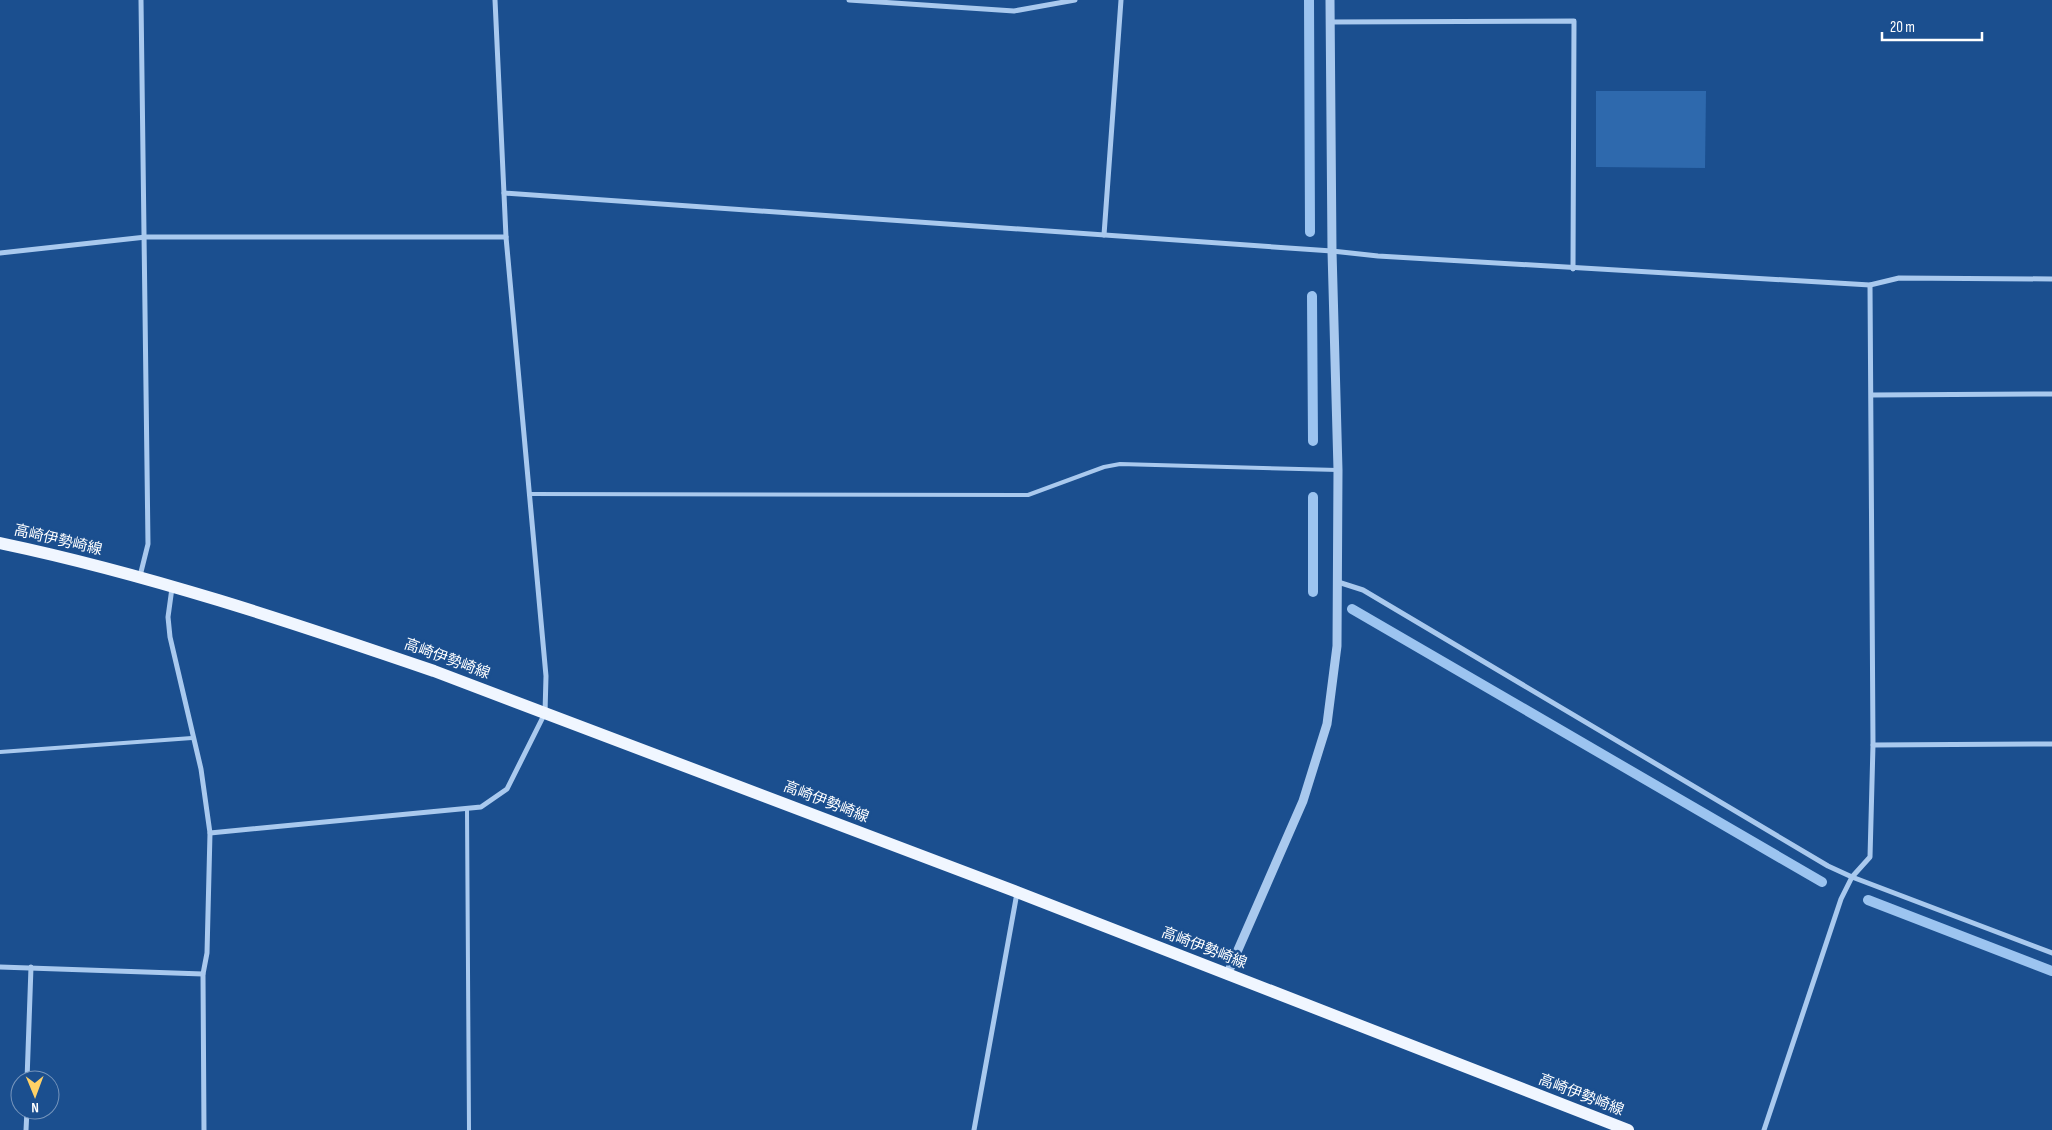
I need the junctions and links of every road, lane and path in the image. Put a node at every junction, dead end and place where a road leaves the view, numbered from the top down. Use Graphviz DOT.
graph roads {
  1 [pos="141,0"];
  2 [pos="495,0"];
  3 [pos="849,0"];
  4 [pos="1075,0"];
  5 [pos="1121,0"];
  6 [pos="1330,0"];
  7 [pos="1331,22"];
  8 [pos="504,193"];
  9 [pos="1104,234"];
  10 [pos="146,237"];
  11 [pos="506,237"];
  12 [pos="1332,251"];
  13 [pos="0,253"];
  14 [pos="1573,269"];
  15 [pos="2052,278"];
  16 [pos="1870,285"];
  17 [pos="2052,394"];
  18 [pos="1872,395"];
  19 [pos="1338,470"];
  20 [pos="530,494"];
  21 [pos="0,543"];
  22 [pos="140,576"];
  23 [pos="1338,582"];
  24 [pos="172,585"];
  25 [pos="545,712"];
  26 [pos="192,738"];
  27 [pos="1873,744"];
  28 [pos="2052,744"];
  29 [pos="0,752"];
  30 [pos="467,809"];
  31 [pos="210,833"];
  32 [pos="1852,877"];
  33 [pos="1017,892"];
  34 [pos="2052,953"];
  35 [pos="0,967"];
  36 [pos="31,967"];
  37 [pos="203,974"];
  38 [pos="1227,975"];
  39 [pos="28,1070"];
  40 [pos="206,1130"];
  41 [pos="469,1130"];
  42 [pos="974,1130"];
  43 [pos="1628,1130"];
  44 [pos="1764,1130"];
  1 -- 10 [label="street"];
  2 -- 8 [label="street"];
  3 -- 4 [label="street"];
  5 -- 9 [label="street"];
  6 -- 7 [label="street"];
  7 -- 12 [label="street"];
  7 -- 14 [label="street"];
  8 -- 9 [label="street"];
  8 -- 11 [label="street"];
  9 -- 12 [label="street"];
  10 -- 11 [label="street"];
  10 -- 13 [label="street"];
  10 -- 22 [label="street"];
  11 -- 20 [label="street"];
  12 -- 14 [label="street"];
  12 -- 19 [label="street"];
  14 -- 16 [label="street"];
  15 -- 16 [label="street"];
  16 -- 18 [label="street"];
  17 -- 18 [label="street"];
  18 -- 27 [label="street"];
  19 -- 20 [label="lane"];
  19 -- 23 [label="street"];
  20 -- 25 [label="street"];
  21 -- 22 [label="main road, 高崎伊勢崎線"];
  22 -- 24 [label="main road, 高崎伊勢崎線"];
  23 -- 32 [label="street"];
  23 -- 38 [label="street"];
  24 -- 25 [label="main road, 高崎伊勢崎線"];
  24 -- 26 [label="street"];
  25 -- 30 [label="street"];
  25 -- 33 [label="main road, 高崎伊勢崎線"];
  26 -- 29 [label="lane"];
  26 -- 31 [label="street"];
  27 -- 28 [label="street"];
  27 -- 32 [label="street"];
  30 -- 31 [label="street"];
  30 -- 41 [label="lane"];
  31 -- 37 [label="street"];
  32 -- 34 [label="street"];
  32 -- 44 [label="street"];
  33 -- 38 [label="main road, 高崎伊勢崎線"];
  33 -- 42 [label="street"];
  35 -- 36 [label="street"];
  36 -- 37 [label="street"];
  36 -- 39 [label="street"];
  37 -- 40 [label="street"];
  38 -- 43 [label="main road, 高崎伊勢崎線"];
}
